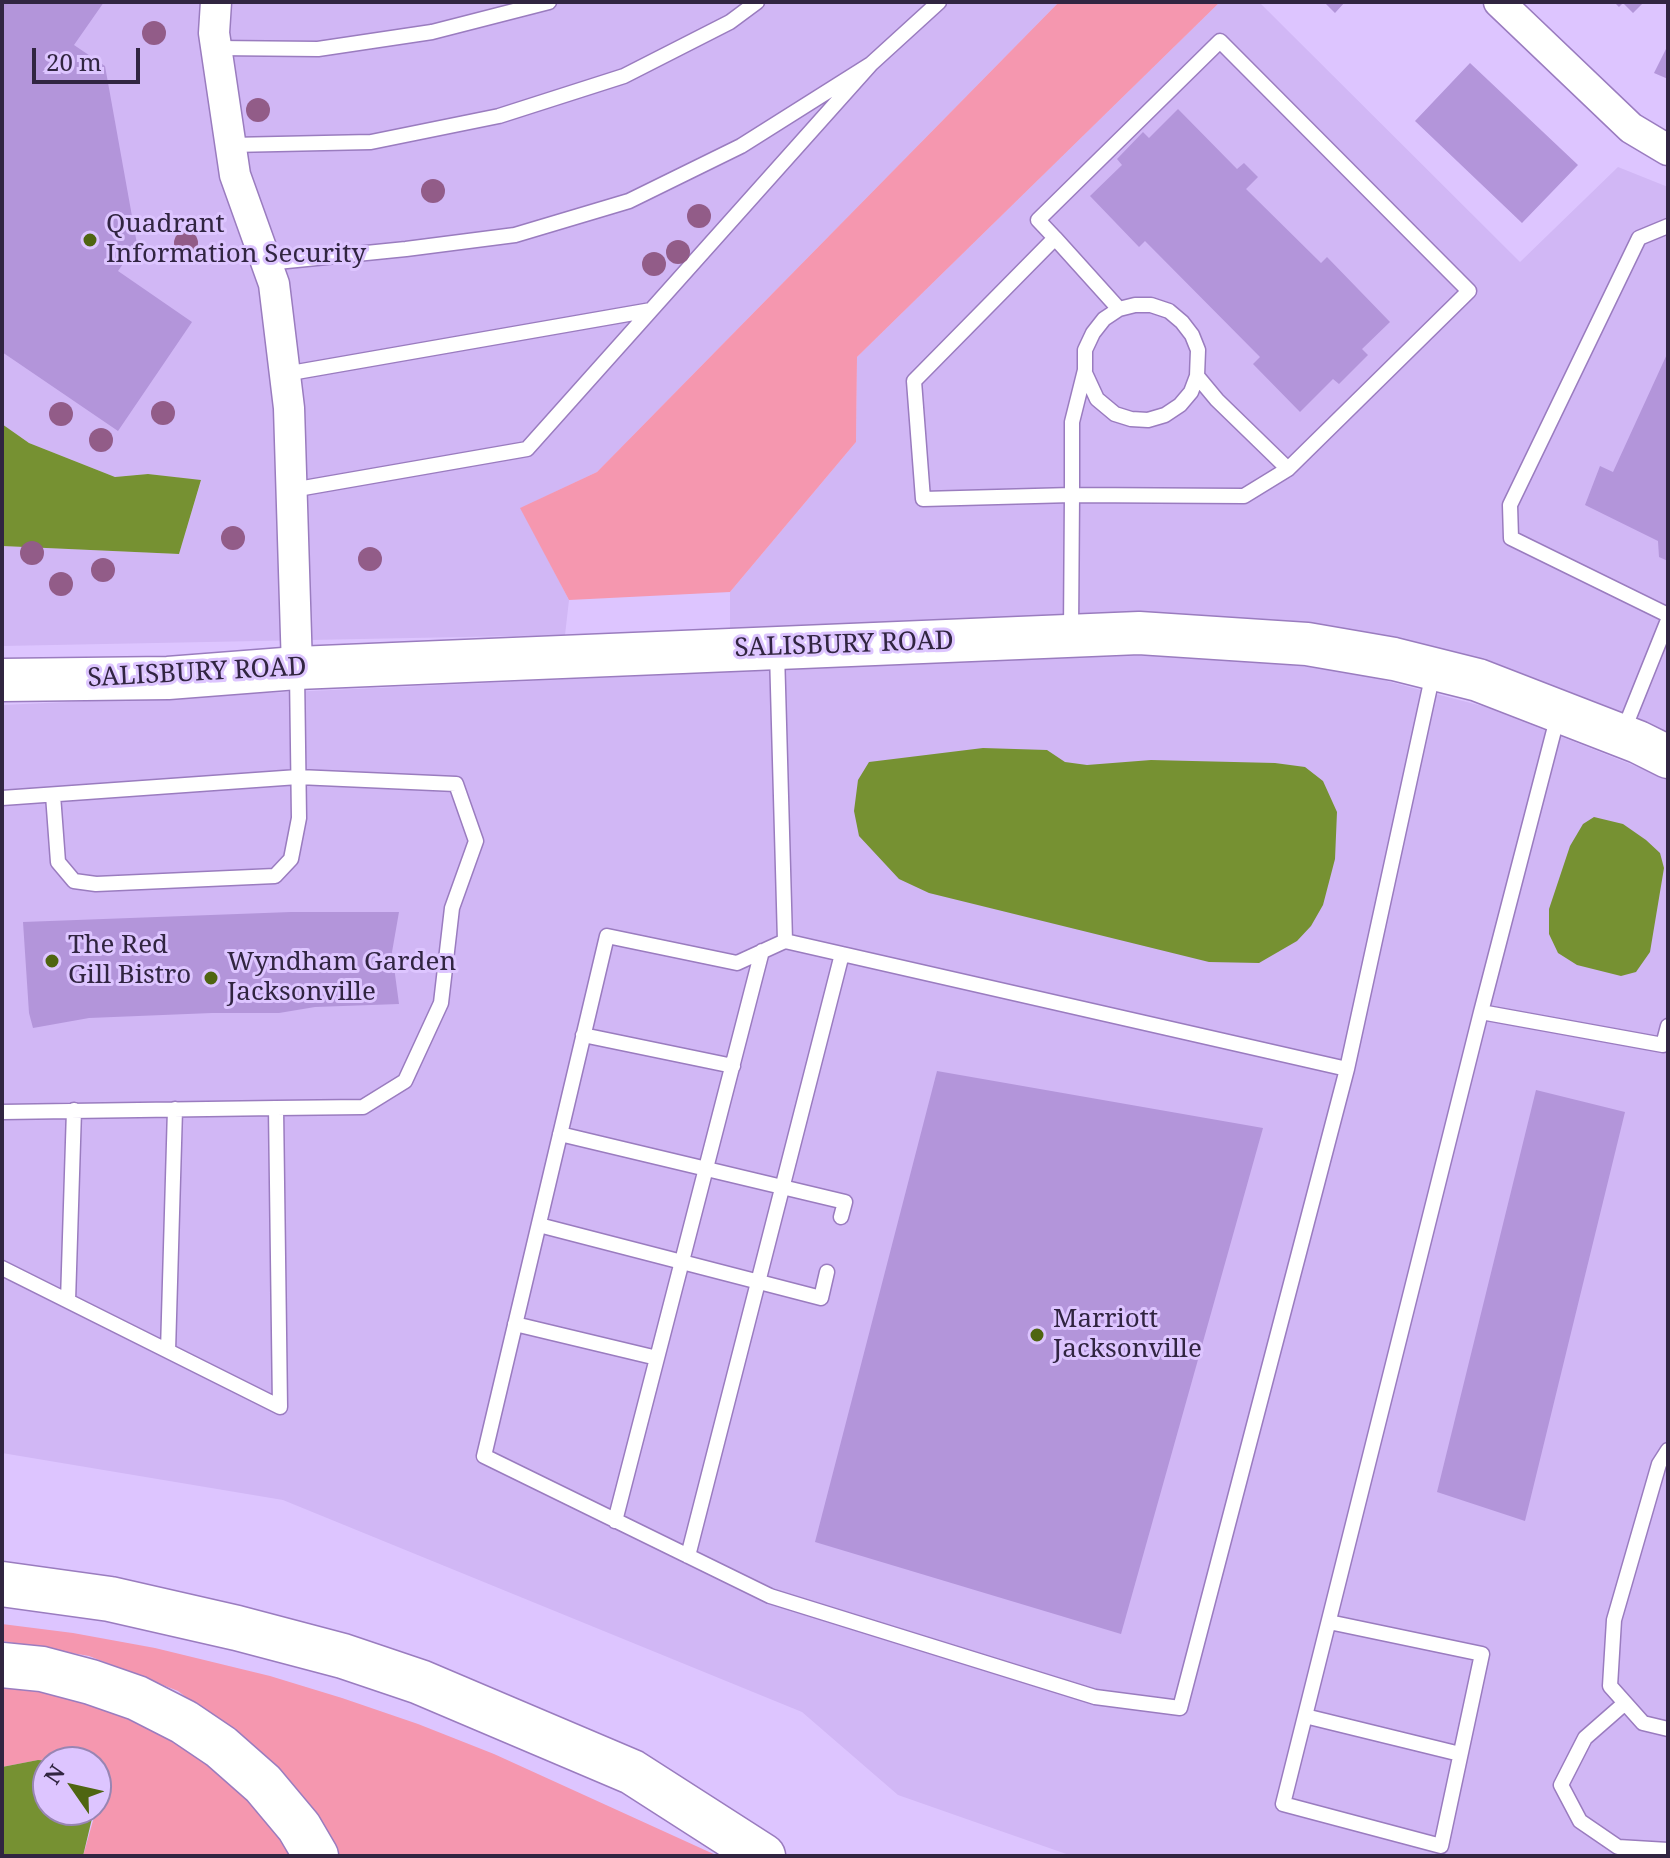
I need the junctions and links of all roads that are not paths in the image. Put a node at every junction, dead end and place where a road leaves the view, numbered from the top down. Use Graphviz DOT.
graph roads {
  1 [pos="216,2"];
  2 [pos="549,2"];
  3 [pos="757,2"];
  4 [pos="939,2"];
  5 [pos="1499,2"];
  6 [pos="216,48"];
  7 [pos="871,64"];
  8 [pos="231,145"];
  9 [pos="1668,150"];
  10 [pos="1668,226"];
  11 [pos="1055,238"];
  12 [pos="267,263"];
  13 [pos="1119,309"];
  14 [pos="651,310"];
  15 [pos="1085,370"];
  16 [pos="285,374"];
  17 [pos="1197,376"];
  18 [pos="1288,469"];
  19 [pos="292,490"];
  20 [pos="1072,495"];
  21 [pos="1668,617"];
  22 [pos="1070,635"];
  23 [pos="777,648"];
  24 [pos="297,668"];
  25 [pos="1434,669"];
  26 [pos="2,680"];
  27 [pos="1559,712"];
  28 [pos="1622,736"];
  29 [pos="1668,757"];
  30 [pos="298,777"];
  31 [pos="53,795"];
  32 [pos="2,798"];
  33 [pos="785,941"];
  34 [pos="762,951"];
  35 [pos="842,954"];
  36 [pos="1481,1012"];
  37 [pos="1668,1026"];
  38 [pos="583,1035"];
  39 [pos="733,1066"];
  40 [pos="1347,1069"];
  41 [pos="276,1108"];
  42 [pos="175,1109"];
  43 [pos="74,1110"];
  44 [pos="2,1112"];
  45 [pos="560,1134"];
  46 [pos="705,1168"];
  47 [pos="783,1187"];
  48 [pos="841,1217"];
  49 [pos="539,1225"];
  50 [pos="682,1264"];
  51 [pos="2,1268"];
  52 [pos="827,1272"];
  53 [pos="759,1283"];
  54 [pos="68,1301"];
  55 [pos="515,1324"];
  56 [pos="168,1351"];
  57 [pos="657,1358"];
  58 [pos="1668,1450"];
  59 [pos="615,1521"];
  60 [pos="688,1556"];
  61 [pos="2,1584"];
  62 [pos="1329,1622"];
  63 [pos="2,1665"];
  64 [pos="1625,1703"];
  65 [pos="1305,1716"];
  66 [pos="1668,1729"];
  67 [pos="1460,1754"];
  68 [pos="1668,1850"];
  69 [pos="316,1856"];
  70 [pos="763,1856"];
  1 -- 6 [label="street"];
  2 -- 6 [label="lane"];
  3 -- 8 [label="lane"];
  4 -- 7 [label="lane"];
  5 -- 9 [label="street"];
  6 -- 8 [label="street"];
  7 -- 12 [label="lane"];
  7 -- 14 [label="lane"];
  8 -- 12 [label="street"];
  10 -- 21 [label="lane"];
  11 -- 13 [label="lane"];
  11 -- 18 [label="lane"];
  11 -- 20 [label="lane"];
  12 -- 16 [label="street"];
  13 -- 15 [label="lane"];
  13 -- 17 [label="lane"];
  14 -- 16 [label="lane"];
  14 -- 19 [label="lane"];
  15 -- 17 [label="lane"];
  15 -- 20 [label="lane"];
  16 -- 19 [label="street"];
  17 -- 18 [label="lane"];
  18 -- 20 [label="lane"];
  19 -- 24 [label="street"];
  20 -- 22 [label="lane"];
  21 -- 28 [label="lane"];
  22 -- 23 [label="street, SALISBURY ROAD"];
  22 -- 25 [label="street, SALISBURY ROAD"];
  23 -- 24 [label="street, SALISBURY ROAD"];
  23 -- 33 [label="lane"];
  24 -- 26 [label="street, SALISBURY ROAD"];
  24 -- 30 [label="lane"];
  25 -- 27 [label="street, SALISBURY ROAD"];
  25 -- 40 [label="lane"];
  27 -- 28 [label="street, SALISBURY ROAD"];
  27 -- 36 [label="lane"];
  28 -- 29 [label="street, SALISBURY ROAD"];
  30 -- 31 [label="lane"];
  30 -- 31 [label="lane"];
  30 -- 41 [label="lane"];
  31 -- 32 [label="lane"];
  33 -- 34 [label="lane"];
  33 -- 35 [label="lane"];
  34 -- 38 [label="lane"];
  34 -- 39 [label="lane"];
  35 -- 40 [label="lane"];
  35 -- 47 [label="lane"];
  36 -- 37 [label="lane"];
  36 -- 62 [label="lane"];
  38 -- 39 [label="lane"];
  38 -- 45 [label="lane"];
  39 -- 46 [label="lane"];
  40 -- 60 [label="lane"];
  41 -- 42 [label="lane"];
  41 -- 56 [label="lane"];
  42 -- 43 [label="lane"];
  42 -- 56 [label="lane"];
  43 -- 44 [label="lane"];
  43 -- 54 [label="lane"];
  45 -- 46 [label="lane"];
  45 -- 49 [label="lane"];
  46 -- 47 [label="lane"];
  46 -- 50 [label="lane"];
  47 -- 48 [label="lane"];
  47 -- 53 [label="lane"];
  49 -- 50 [label="lane"];
  49 -- 55 [label="lane"];
  50 -- 53 [label="lane"];
  50 -- 57 [label="lane"];
  51 -- 54 [label="lane"];
  52 -- 53 [label="lane"];
  53 -- 60 [label="lane"];
  54 -- 56 [label="lane"];
  55 -- 57 [label="lane"];
  55 -- 59 [label="lane"];
  57 -- 59 [label="lane"];
  58 -- 64 [label="lane"];
  59 -- 60 [label="lane"];
  61 -- 70 [label="highway"];
  62 -- 65 [label="lane"];
  62 -- 67 [label="lane"];
  63 -- 69 [label="highway"];
  64 -- 66 [label="lane"];
  64 -- 68 [label="lane"];
  65 -- 67 [label="lane"];
  65 -- 67 [label="lane"];
}
